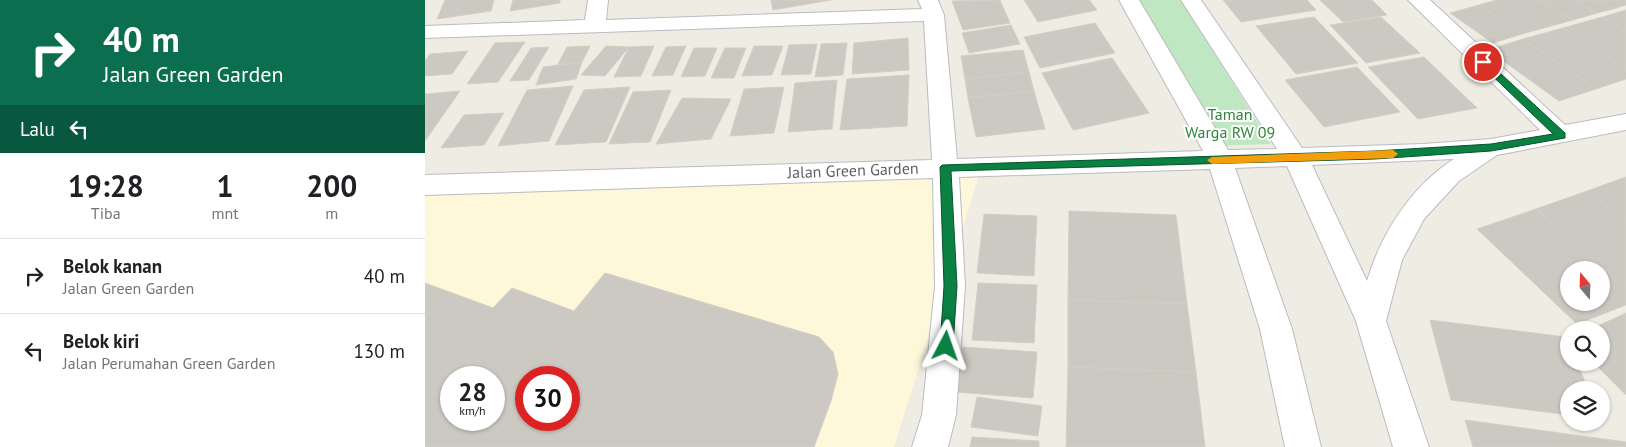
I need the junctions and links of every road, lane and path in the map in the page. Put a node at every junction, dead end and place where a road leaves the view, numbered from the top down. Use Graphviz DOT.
graph roads {
  1 [pos="598,0"];
  2 [pos="752,0"];
  3 [pos="1129,0"];
  4 [pos="1191,0"];
  5 [pos="1418,0"];
  6 [pos="931,8"];
  7 [pos="754,21"];
  8 [pos="595,26"];
  9 [pos="425,32"];
  10 [pos="1626,122"];
  11 [pos="1561,136"];
  12 [pos="1491,148"];
  13 [pos="1296,158"];
  14 [pos="1220,160"];
  15 [pos="946,167"];
  16 [pos="425,185"];
  17 [pos="1371,321"];
  18 [pos="930,447"];
  19 [pos="1303,447"];
  20 [pos="1411,447"];
  1 -- 8 [label="street"];
  2 -- 7 [label="street"];
  3 -- 14 [label="street"];
  4 -- 13 [label="street"];
  5 -- 11 [label="street"];
  6 -- 7 [label="street"];
  6 -- 15 [label="street"];
  7 -- 8 [label="street"];
  8 -- 9 [label="street"];
  10 -- 11 [label="street, Jalan Green Garden"];
  11 -- 12 [label="street, Jalan Green Garden"];
  12 -- 13 [label="street, Jalan Green Garden"];
  12 -- 17 [label="street, Jalan Green Garden"];
  13 -- 14 [label="street, Jalan Green Garden"];
  13 -- 17 [label="street"];
  14 -- 15 [label="street, Jalan Green Garden"];
  14 -- 19 [label="street"];
  15 -- 16 [label="street, Jalan Green Garden"];
  15 -- 18 [label="street"];
  17 -- 20 [label="street"];
}
